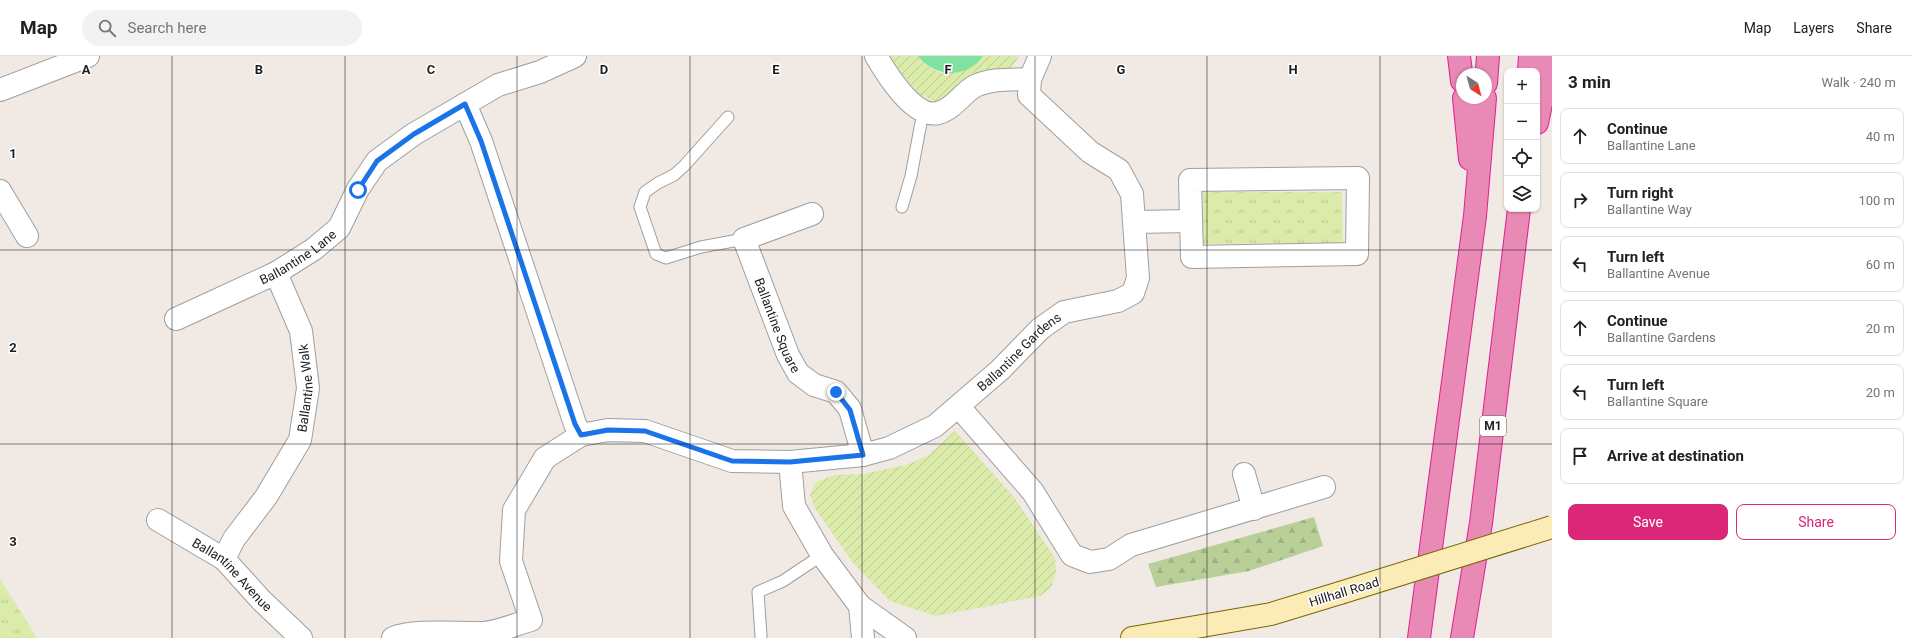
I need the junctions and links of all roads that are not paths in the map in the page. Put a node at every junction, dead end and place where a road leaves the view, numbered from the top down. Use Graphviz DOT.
graph roads {
  1 [pos="88,56"];
  2 [pos="575,56"];
  3 [pos="876,56"];
  4 [pos="1040,56"];
  5 [pos="1459,56"];
  6 [pos="1488,56"];
  7 [pos="1530,56"];
  8 [pos="1551,56"];
  9 [pos="1460,68"];
  10 [pos="1487,68"];
  11 [pos="1529,68"];
  12 [pos="1030,79"];
  13 [pos="0,90"];
  14 [pos="465,104"];
  15 [pos="1465,104"];
  16 [pos="1484,104"];
  17 [pos="1540,109"];
  18 [pos="923,112"];
  19 [pos="728,117"];
  20 [pos="0,191"];
  21 [pos="902,208"];
  22 [pos="1519,212"];
  23 [pos="812,214"];
  24 [pos="1475,216"];
  25 [pos="1190,221"];
  26 [pos="1135,222"];
  27 [pos="27,236"];
  28 [pos="744,239"];
  29 [pos="276,273"];
  30 [pos="176,319"];
  31 [pos="958,407"];
  32 [pos="581,435"];
  33 [pos="863,455"];
  34 [pos="790,462"];
  35 [pos="1244,474"];
  36 [pos="1324,487"];
  37 [pos="1254,508"];
  38 [pos="158,520"];
  39 [pos="1552,528"];
  40 [pos="822,555"];
  41 [pos="224,558"];
  42 [pos="860,606"];
  43 [pos="761,636"];
  44 [pos="301,638"];
  45 [pos="393,638"];
  46 [pos="863,638"];
  47 [pos="905,638"];
  48 [pos="1132,638"];
  49 [pos="1419,638"];
  50 [pos="1462,638"];
  1 -- 13 [label="street"];
  2 -- 14 [label="street"];
  3 -- 18 [label="street"];
  4 -- 12 [label="street, Ballantine Gardens"];
  5 -- 9 [label="highway"];
  6 -- 10 [label="highway"];
  7 -- 11 [label="highway"];
  8 -- 17 [label="highway"];
  12 -- 18 [label="street"];
  12 -- 26 [label="street, Ballantine Gardens"];
  14 -- 29 [label="street, Ballantine Lane"];
  14 -- 32 [label="street"];
  15 -- 24 [label="highway"];
  16 -- 24 [label="highway"];
  18 -- 21 [label="lane"];
  19 -- 28 [label="lane"];
  20 -- 27 [label="street"];
  22 -- 50 [label="highway, M1"];
  23 -- 28 [label="street"];
  24 -- 49 [label="highway"];
  25 -- 25 [label="street"];
  25 -- 26 [label="street"];
  26 -- 31 [label="street, Ballantine Gardens"];
  28 -- 33 [label="street, Ballantine Square"];
  29 -- 30 [label="street, Ballantine Lane"];
  29 -- 41 [label="street, Ballantine Walk"];
  31 -- 33 [label="street, Ballantine Gardens"];
  31 -- 37 [label="street"];
  32 -- 34 [label="street"];
  32 -- 45 [label="street"];
  33 -- 34 [label="street, Ballantine Gardens"];
  34 -- 40 [label="street"];
  35 -- 37 [label="street"];
  36 -- 37 [label="street"];
  38 -- 41 [label="street, Ballantine Avenue"];
  39 -- 48 [label="main road, Hillhall Road, bridge"];
  40 -- 42 [label="street"];
  40 -- 43 [label="lane"];
  41 -- 44 [label="street, Ballantine Avenue"];
  42 -- 46 [label="street"];
  42 -- 47 [label="street"];
}
